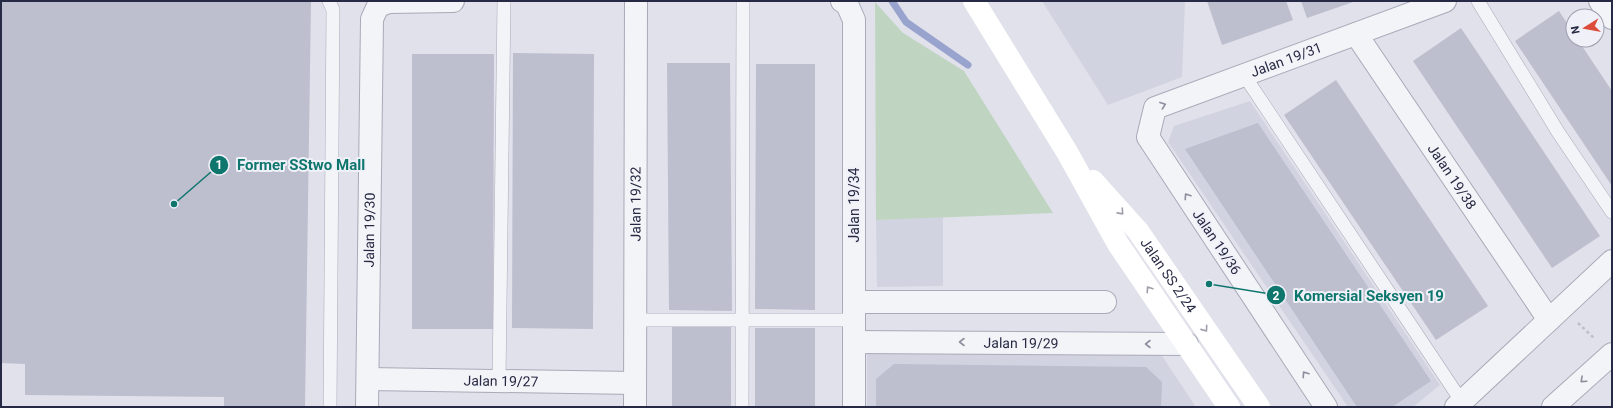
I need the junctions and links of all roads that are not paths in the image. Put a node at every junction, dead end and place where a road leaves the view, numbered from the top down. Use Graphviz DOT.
graph roads {
  1 [pos="330,1"];
  2 [pos="453,1"];
  3 [pos="504,1"];
  4 [pos="636,1"];
  5 [pos="743,1"];
  6 [pos="974,1"];
  7 [pos="1445,1"];
  8 [pos="1478,1"];
  9 [pos="1600,1"];
  10 [pos="845,2"];
  11 [pos="1612,18"];
  12 [pos="1356,34"];
  13 [pos="1244,75"];
  14 [pos="1148,137"];
  15 [pos="1067,152"];
  16 [pos="1612,212"];
  17 [pos="1612,261"];
  18 [pos="1105,302"];
  19 [pos="854,311"];
  20 [pos="1556,313"];
  21 [pos="635,320"];
  22 [pos="742,320"];
  23 [pos="854,342"];
  24 [pos="1187,344"];
  25 [pos="1611,355"];
  26 [pos="368,379"];
  27 [pos="499,381"];
  28 [pos="635,383"];
  29 [pos="1459,404"];
  30 [pos="1559,405"];
  31 [pos="330,407"];
  32 [pos="367,407"];
  33 [pos="635,407"];
  34 [pos="742,407"];
  35 [pos="854,407"];
  36 [pos="1230,407"];
  37 [pos="1259,407"];
  38 [pos="1326,407"];
  1 -- 31 [label="lane"];
  2 -- 26 [label="street, Jalan 19/30"];
  3 -- 27 [label="lane"];
  4 -- 21 [label="street, Jalan 19/32"];
  5 -- 22 [label="lane"];
  6 -- 15 [label="main road, Jalan SS 2/24"];
  7 -- 12 [label="street, Jalan 19/31"];
  8 -- 16 [label="lane"];
  9 -- 11 [label="street"];
  10 -- 19 [label="street, Jalan 19/34"];
  12 -- 13 [label="street, Jalan 19/31"];
  12 -- 20 [label="street, Jalan 19/38"];
  14 -- 13 [label="street, Jalan 19/31, one-way"];
  13 -- 29 [label="lane"];
  38 -- 14 [label="street, Jalan 19/36, one-way"];
  24 -- 15 [label="main road, Jalan SS 2/24, one-way"];
  15 -- 37 [label="main road, Jalan SS 2/24, one-way"];
  17 -- 20 [label="street"];
  18 -- 19 [label="street"];
  19 -- 22 [label="lane"];
  19 -- 23 [label="street, Jalan 19/34"];
  20 -- 29 [label="street"];
  21 -- 22 [label="lane"];
  21 -- 28 [label="street, Jalan 19/32"];
  22 -- 34 [label="lane"];
  24 -- 23 [label="street, Jalan 19/29, one-way"];
  23 -- 35 [label="street, Jalan 19/34"];
  24 -- 36 [label="main road, Jalan SS 2/24"];
  25 -- 30 [label="street, one-way"];
  26 -- 27 [label="street, Jalan 19/27"];
  26 -- 32 [label="street, Jalan 19/30"];
  27 -- 28 [label="street, Jalan 19/27"];
  28 -- 33 [label="street, Jalan 19/32"];
}
